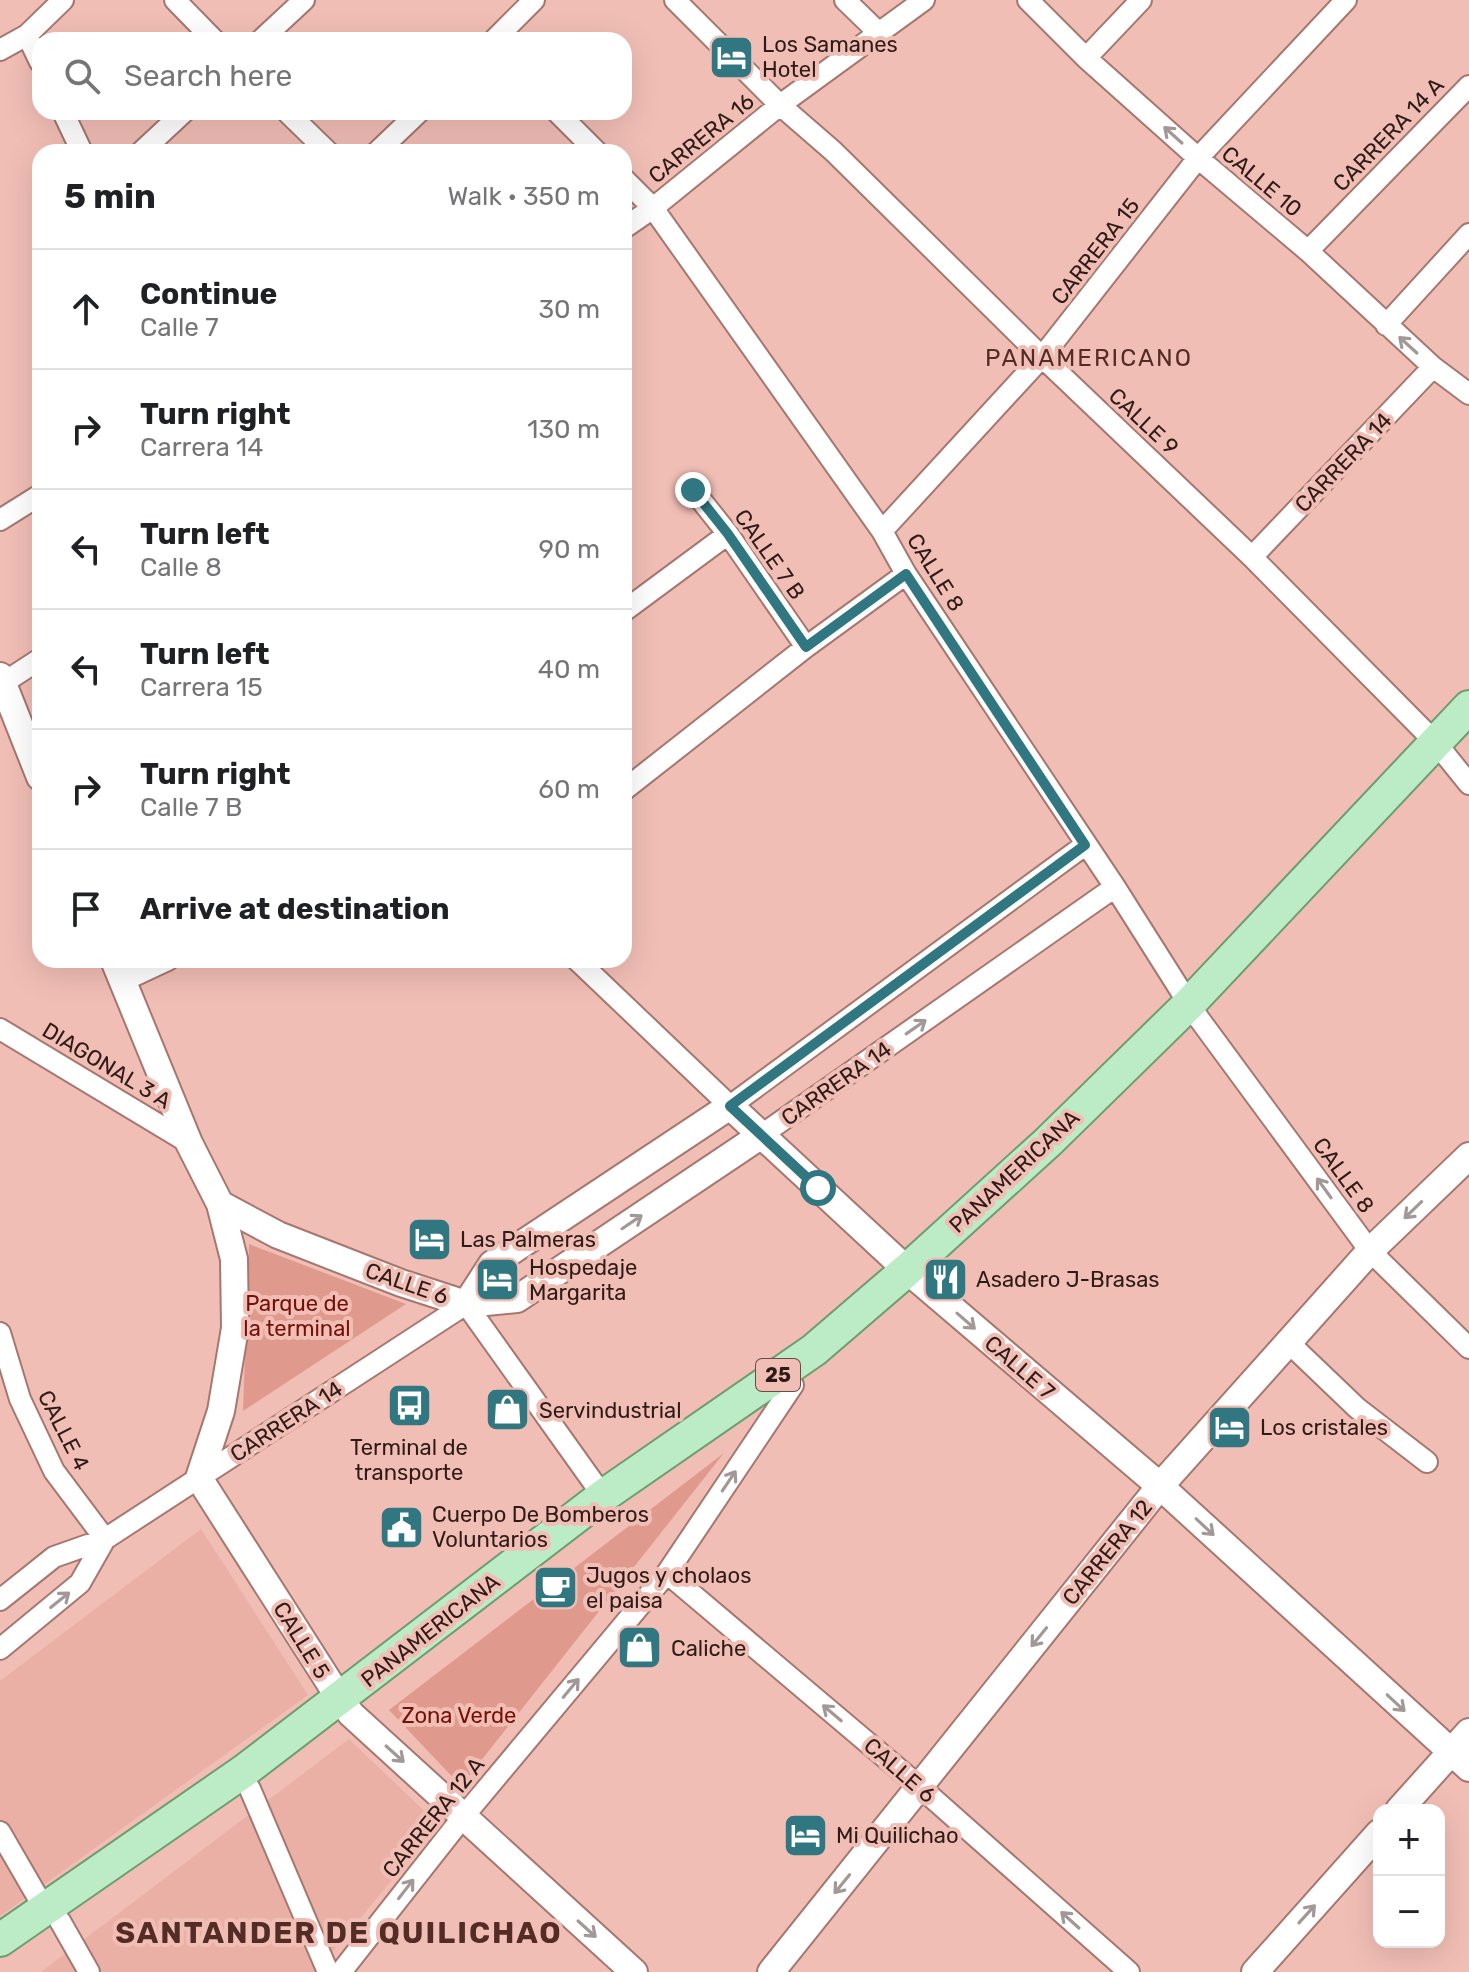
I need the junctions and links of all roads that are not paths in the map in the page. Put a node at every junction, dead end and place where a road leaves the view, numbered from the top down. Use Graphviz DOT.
graph roads {
  1 [pos="63,0"];
  2 [pos="175,0"];
  3 [pos="304,0"];
  4 [pos="534,0"];
  5 [pos="675,0"];
  6 [pos="845,0"];
  7 [pos="924,0"];
  8 [pos="1028,0"];
  9 [pos="1141,0"];
  10 [pos="1346,0"];
  11 [pos="206,32"];
  12 [pos="270,32"];
  13 [pos="502,32"];
  14 [pos="879,33"];
  15 [pos="27,35"];
  16 [pos="32,45"];
  17 [pos="0,50"];
  18 [pos="1086,58"];
  19 [pos="1469,86"];
  20 [pos="780,105"];
  21 [pos="67,120"];
  22 [pos="175,120"];
  23 [pos="295,120"];
  24 [pos="411,120"];
  25 [pos="565,120"];
  26 [pos="78,144"];
  27 [pos="150,144"];
  28 [pos="320,144"];
  29 [pos="385,144"];
  30 [pos="589,144"];
  31 [pos="1198,158"];
  32 [pos="632,187"];
  33 [pos="653,208"];
  34 [pos="632,222"];
  35 [pos="1469,234"];
  36 [pos="1308,251"];
  37 [pos="1386,325"];
  38 [pos="1042,357"];
  39 [pos="1433,367"];
  40 [pos="1468,393"];
  41 [pos="693,490"];
  42 [pos="32,500"];
  43 [pos="0,520"];
  44 [pos="882,531"];
  45 [pos="728,534"];
  46 [pos="1252,557"];
  47 [pos="906,574"];
  48 [pos="632,605"];
  49 [pos="806,647"];
  50 [pos="32,664"];
  51 [pos="1,682"];
  52 [pos="1469,707"];
  53 [pos="1469,732"];
  54 [pos="1441,750"];
  55 [pos="32,758"];
  56 [pos="632,784"];
  57 [pos="1469,784"];
  58 [pos="1085,845"];
  59 [pos="1115,887"];
  60 [pos="585,968"];
  61 [pos="118,971"];
  62 [pos="1193,1010"];
  63 [pos="0,1029"];
  64 [pos="730,1106"];
  65 [pos="760,1136"];
  66 [pos="189,1143"];
  67 [pos="1466,1166"];
  68 [pos="220,1204"];
  69 [pos="1370,1251"];
  70 [pos="913,1275"];
  71 [pos="466,1304"];
  72 [pos="0,1333"];
  73 [pos="1288,1342"];
  74 [pos="1469,1348"];
  75 [pos="793,1385"];
  76 [pos="1427,1462"];
  77 [pos="199,1478"];
  78 [pos="1160,1486"];
  79 [pos="603,1496"];
  80 [pos="105,1539"];
  81 [pos="667,1573"];
  82 [pos="0,1600"];
  83 [pos="0,1649"];
  84 [pos="345,1707"];
  85 [pos="1469,1732"];
  86 [pos="1460,1761"];
  87 [pos="920,1787"];
  88 [pos="250,1789"];
  89 [pos="1406,1804"];
  90 [pos="463,1817"];
  91 [pos="0,1832"];
  92 [pos="1373,1840"];
  93 [pos="52,1915"];
  94 [pos="0,1940"];
  95 [pos="0,1965"];
  96 [pos="89,1972"];
  97 [pos="328,1972"];
  98 [pos="341,1972"];
  99 [pos="634,1972"];
  100 [pos="771,1972"];
  101 [pos="1129,1972"];
  102 [pos="1255,1972"];
  1 -- 15 [label="street"];
  2 -- 11 [label="street"];
  3 -- 12 [label="street"];
  4 -- 13 [label="street"];
  5 -- 20 [label="street, CALLE 9"];
  6 -- 14 [label="street"];
  7 -- 14 [label="street, CARRERA 16"];
  8 -- 18 [label="street, CALLE 10"];
  9 -- 18 [label="street"];
  10 -- 31 [label="street, CARRERA 15"];
  14 -- 20 [label="street, CARRERA 16"];
  15 -- 16 [label="street"];
  15 -- 17 [label="street"];
  31 -- 18 [label="street, CALLE 10, one-way"];
  19 -- 36 [label="street, CARRERA 14 A"];
  20 -- 33 [label="street, CARRERA 16"];
  20 -- 38 [label="street, CALLE 9"];
  21 -- 26 [label="street"];
  22 -- 27 [label="street"];
  23 -- 28 [label="street"];
  24 -- 29 [label="street"];
  25 -- 30 [label="street"];
  31 -- 36 [label="street, CALLE 10"];
  31 -- 38 [label="street, CARRERA 15"];
  32 -- 33 [label="street, CALLE 8"];
  33 -- 34 [label="street, CARRERA 16"];
  33 -- 44 [label="street, CALLE 8"];
  35 -- 37 [label="street"];
  36 -- 37 [label="street, CALLE 10"];
  39 -- 37 [label="street, CALLE 10, one-way"];
  38 -- 44 [label="street, CARRERA 15"];
  38 -- 46 [label="street, CALLE 9"];
  39 -- 40 [label="street, CALLE 10"];
  39 -- 46 [label="street, CARRERA 14"];
  41 -- 45 [label="street, CALLE 7 B"];
  42 -- 43 [label="street"];
  44 -- 47 [label="street, CALLE 8"];
  45 -- 48 [label="street"];
  45 -- 49 [label="street, CALLE 7 B"];
  46 -- 54 [label="street, CALLE 9"];
  47 -- 49 [label="street"];
  47 -- 58 [label="street, CALLE 8"];
  49 -- 56 [label="street"];
  50 -- 51 [label="street"];
  51 -- 55 [label="street"];
  52 -- 54 [label="main road, PANAMERICANA / 25"];
  53 -- 54 [label="main road, PANAMERICANA / 25"];
  54 -- 57 [label="street, CALLE 9"];
  54 -- 62 [label="main road, PANAMERICANA / 25"];
  58 -- 59 [label="street, CALLE 8"];
  58 -- 64 [label="street, CARRERA 14"];
  59 -- 62 [label="street, CALLE 8"];
  65 -- 59 [label="street, CARRERA 14, one-way"];
  60 -- 64 [label="street, CALLE 7"];
  61 -- 66 [label="street"];
  69 -- 62 [label="street, CALLE 8, one-way"];
  62 -- 70 [label="main road, PANAMERICANA / 25"];
  63 -- 66 [label="street, DIAGONAL 3 A"];
  64 -- 65 [label="street, CALLE 7"];
  64 -- 71 [label="street, CARRERA 14"];
  65 -- 70 [label="street, CALLE 7"];
  71 -- 65 [label="street, CARRERA 14, one-way"];
  66 -- 68 [label="street"];
  67 -- 69 [label="street, CARRERA 12, one-way"];
  68 -- 71 [label="street, CALLE 6"];
  68 -- 77 [label="street"];
  69 -- 73 [label="street, CARRERA 12"];
  69 -- 74 [label="street, CALLE 8"];
  70 -- 75 [label="main road, PANAMERICANA / 25"];
  70 -- 78 [label="street, CALLE 7, one-way"];
  70 -- 79 [label="main road, PANAMERICANA / 25"];
  71 -- 77 [label="street, CARRERA 14"];
  71 -- 79 [label="street, CALLE 6"];
  72 -- 80 [label="street, CALLE 4"];
  73 -- 76 [label="street"];
  73 -- 78 [label="street, CARRERA 12"];
  81 -- 75 [label="street, CARRERA 12 A, one-way"];
  75 -- 84 [label="main road, PANAMERICANA / 25"];
  77 -- 80 [label="street, CARRERA 14"];
  77 -- 84 [label="street, CALLE 5"];
  78 -- 86 [label="street, CALLE 7, one-way"];
  78 -- 87 [label="street, CARRERA 12, one-way"];
  79 -- 84 [label="main road, PANAMERICANA / 25"];
  80 -- 82 [label="street, CARRERA 14"];
  83 -- 80 [label="street, CARRERA 14, one-way"];
  87 -- 81 [label="street, CALLE 6, one-way"];
  90 -- 81 [label="street, CARRERA 12 A, one-way"];
  84 -- 88 [label="main road, PANAMERICANA / 25"];
  84 -- 90 [label="street, CALLE 5, one-way"];
  84 -- 93 [label="main road, PANAMERICANA / 25"];
  85 -- 86 [label="street"];
  86 -- 89 [label="street"];
  87 -- 100 [label="street, CARRERA 12, one-way"];
  101 -- 87 [label="street, CALLE 6, one-way"];
  88 -- 93 [label="main road, PANAMERICANA / 25"];
  88 -- 97 [label="street"];
  98 -- 90 [label="street, CARRERA 12 A, one-way"];
  90 -- 99 [label="street, CALLE 5, one-way"];
  91 -- 93 [label="street"];
  102 -- 92 [label="street, one-way"];
  93 -- 94 [label="main road, PANAMERICANA / 25"];
  93 -- 95 [label="main road, PANAMERICANA / 25"];
  93 -- 96 [label="street"];
}
